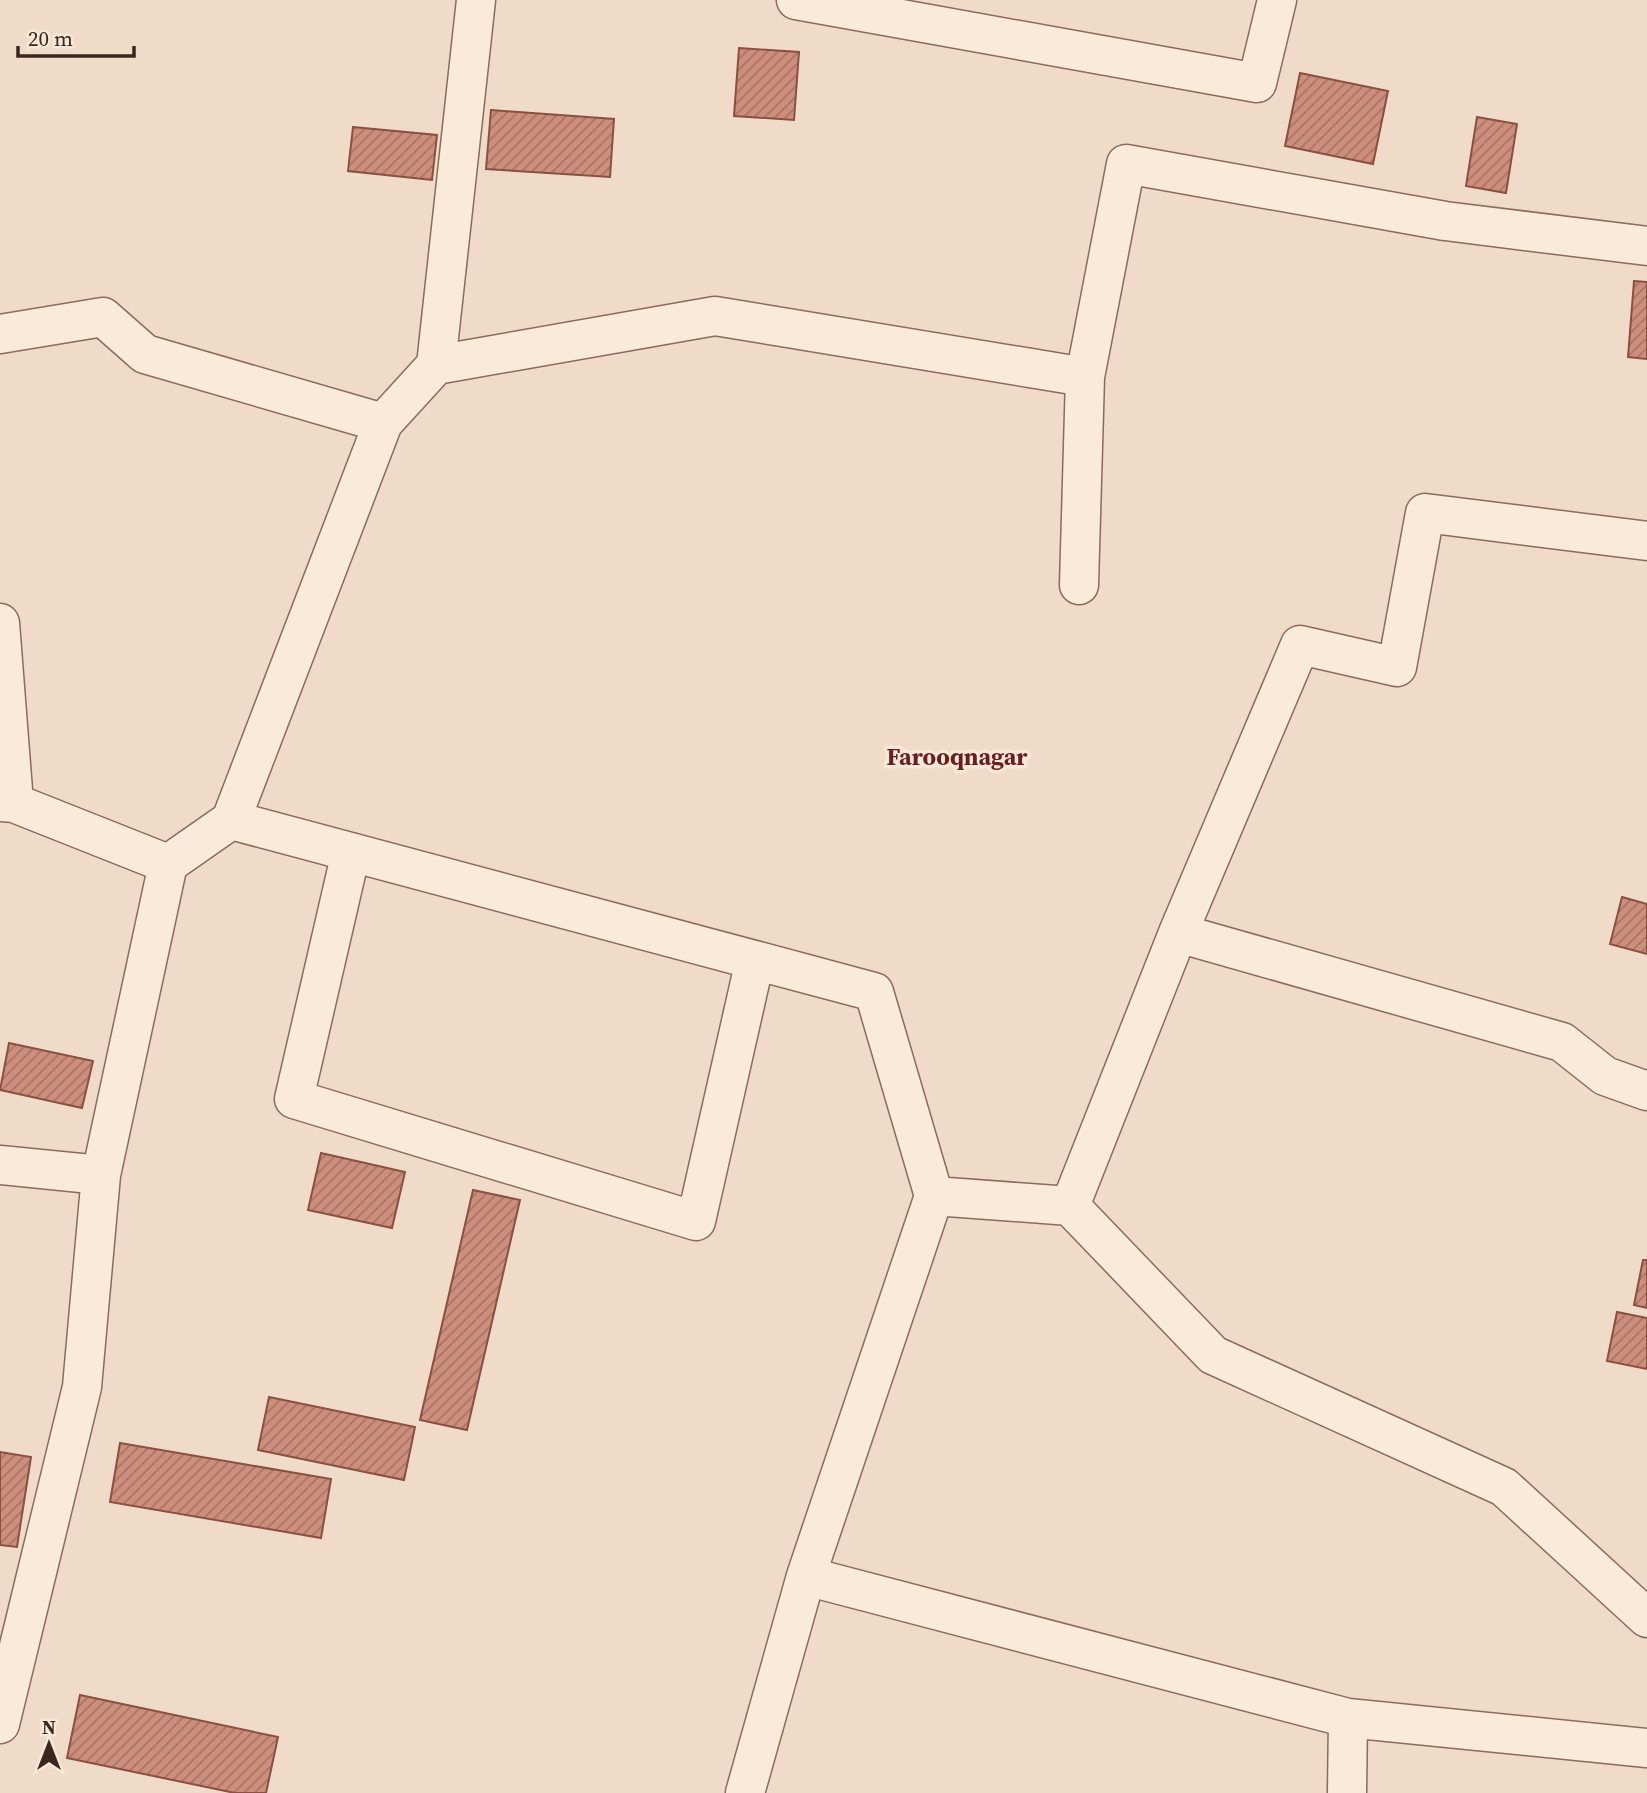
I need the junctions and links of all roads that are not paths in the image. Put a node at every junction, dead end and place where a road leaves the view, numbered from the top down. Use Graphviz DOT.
graph roads {
  1 [pos="476,0"];
  2 [pos="796,0"];
  3 [pos="1277,0"];
  4 [pos="1647,246"];
  5 [pos="0,334"];
  6 [pos="436,365"];
  7 [pos="1084,377"];
  8 [pos="383,423"];
  9 [pos="1647,541"];
  10 [pos="1079,585"];
  11 [pos="0,623"];
  12 [pos="7,802"];
  13 [pos="231,820"];
  14 [pos="351,852"];
  15 [pos="168,864"];
  16 [pos="1178,933"];
  17 [pos="754,960"];
  18 [pos="1647,1091"];
  19 [pos="0,1165"];
  20 [pos="101,1175"];
  21 [pos="934,1196"];
  22 [pos="1070,1206"];
  23 [pos="806,1576"];
  24 [pos="1647,1618"];
  25 [pos="1348,1718"];
  26 [pos="0,1724"];
  27 [pos="1647,1748"];
  28 [pos="745,1793"];
  29 [pos="1347,1793"];
  1 -- 6 [label="street"];
  2 -- 3 [label="street"];
  4 -- 7 [label="street"];
  5 -- 8 [label="street"];
  6 -- 7 [label="street"];
  6 -- 8 [label="street"];
  7 -- 10 [label="street"];
  8 -- 13 [label="street"];
  9 -- 16 [label="street"];
  11 -- 12 [label="street"];
  12 -- 15 [label="street"];
  13 -- 14 [label="street"];
  13 -- 15 [label="street"];
  14 -- 17 [label="street"];
  14 -- 17 [label="street"];
  15 -- 20 [label="street"];
  16 -- 18 [label="street"];
  16 -- 22 [label="street"];
  17 -- 21 [label="street"];
  19 -- 20 [label="street"];
  20 -- 26 [label="street"];
  21 -- 22 [label="street"];
  21 -- 23 [label="street"];
  22 -- 24 [label="street"];
  23 -- 25 [label="street"];
  23 -- 28 [label="street"];
  25 -- 27 [label="street"];
  25 -- 29 [label="street"];
}
